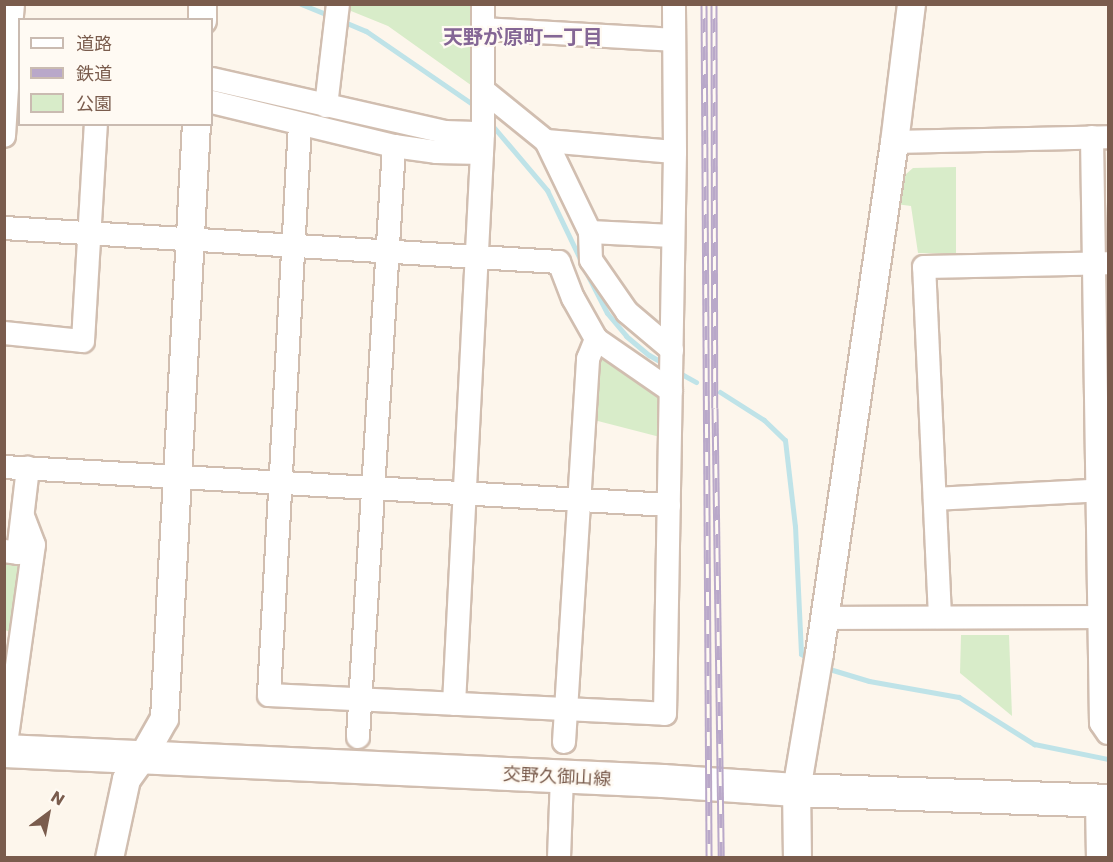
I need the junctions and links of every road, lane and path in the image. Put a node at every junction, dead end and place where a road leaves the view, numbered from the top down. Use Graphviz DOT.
graph roads {
  1 [pos="13,4"];
  2 [pos="338,4"];
  3 [pos="483,4"];
  4 [pos="674,4"];
  5 [pos="910,4"];
  6 [pos="484,29"];
  7 [pos="674,40"];
  8 [pos="15,42"];
  9 [pos="213,79"];
  10 [pos="483,90"];
  11 [pos="213,102"];
  12 [pos="326,106"];
  13 [pos="300,124"];
  14 [pos="96,126"];
  15 [pos="196,126"];
  16 [pos="4,136"];
  17 [pos="1100,137"];
  18 [pos="546,141"];
  19 [pos="894,142"];
  20 [pos="482,143"];
  21 [pos="394,146"];
  22 [pos="675,152"];
  23 [pos="4,228"];
  24 [pos="590,232"];
  25 [pos="90,233"];
  26 [pos="673,236"];
  27 [pos="190,239"];
  28 [pos="294,246"];
  29 [pos="387,251"];
  30 [pos="477,257"];
  31 [pos="1102,263"];
  32 [pos="4,333"];
  33 [pos="596,339"];
  34 [pos="672,350"];
  35 [pos="1103,375"];
  36 [pos="671,391"];
  37 [pos="4,467"];
  38 [pos="28,468"];
  39 [pos="178,477"];
  40 [pos="281,483"];
  41 [pos="373,488"];
  42 [pos="1103,490"];
  43 [pos="464,494"];
  44 [pos="934,499"];
  45 [pos="579,500"];
  46 [pos="669,505"];
  47 [pos="23,516"];
  48 [pos="4,551"];
  49 [pos="940,617"];
  50 [pos="1100,617"];
  51 [pos="824,618"];
  52 [pos="361,700"];
  53 [pos="454,704"];
  54 [pos="566,710"];
  55 [pos="1108,733"];
  56 [pos="358,737"];
  57 [pos="564,742"];
  58 [pos="5,751"];
  59 [pos="142,758"];
  60 [pos="562,777"];
  61 [pos="796,790"];
  62 [pos="1104,801"];
  63 [pos="109,858"];
  64 [pos="559,858"];
  65 [pos="796,858"];
  66 [pos="1100,858"];
  1 -- 8 [label="street"];
  2 -- 12 [label="street"];
  3 -- 6 [label="street"];
  4 -- 7 [label="street"];
  5 -- 19 [label="street"];
  6 -- 7 [label="street"];
  6 -- 10 [label="street"];
  7 -- 22 [label="street"];
  8 -- 16 [label="street"];
  9 -- 12 [label="street"];
  10 -- 18 [label="street"];
  10 -- 20 [label="street"];
  11 -- 13 [label="street"];
  12 -- 20 [label="street"];
  13 -- 21 [label="street"];
  13 -- 28 [label="street"];
  14 -- 25 [label="street"];
  15 -- 27 [label="street"];
  17 -- 19 [label="street"];
  17 -- 31 [label="street"];
  18 -- 22 [label="street"];
  18 -- 24 [label="street"];
  19 -- 51 [label="street"];
  20 -- 21 [label="street"];
  20 -- 30 [label="street"];
  21 -- 29 [label="street"];
  22 -- 26 [label="street"];
  23 -- 25 [label="street"];
  24 -- 26 [label="street"];
  24 -- 34 [label="street"];
  25 -- 27 [label="street"];
  25 -- 32 [label="street"];
  26 -- 34 [label="street"];
  27 -- 28 [label="street"];
  27 -- 39 [label="street"];
  28 -- 29 [label="street"];
  28 -- 40 [label="street"];
  29 -- 30 [label="street"];
  29 -- 41 [label="street"];
  30 -- 33 [label="street"];
  30 -- 43 [label="street"];
  31 -- 35 [label="street"];
  31 -- 44 [label="street"];
  33 -- 36 [label="street"];
  33 -- 45 [label="street"];
  34 -- 36 [label="street"];
  35 -- 42 [label="street"];
  36 -- 46 [label="street"];
  37 -- 38 [label="street"];
  38 -- 39 [label="street"];
  38 -- 47 [label="street"];
  39 -- 40 [label="street"];
  39 -- 59 [label="street"];
  40 -- 41 [label="street"];
  40 -- 52 [label="street"];
  41 -- 43 [label="street"];
  41 -- 52 [label="street"];
  42 -- 44 [label="street"];
  42 -- 50 [label="street"];
  43 -- 45 [label="street"];
  43 -- 53 [label="street"];
  44 -- 49 [label="street"];
  45 -- 46 [label="street"];
  45 -- 54 [label="street"];
  46 -- 54 [label="street"];
  47 -- 48 [label="street"];
  47 -- 58 [label="street"];
  49 -- 50 [label="street"];
  49 -- 51 [label="street"];
  50 -- 55 [label="street"];
  51 -- 61 [label="street"];
  52 -- 53 [label="street"];
  52 -- 56 [label="street"];
  53 -- 54 [label="street"];
  54 -- 57 [label="street"];
  58 -- 59 [label="main road, 交野久御山線"];
  59 -- 60 [label="main road, 交野久御山線"];
  59 -- 63 [label="street"];
  60 -- 61 [label="main road, 交野久御山線"];
  60 -- 64 [label="street"];
  61 -- 62 [label="main road, 交野久御山線"];
  61 -- 65 [label="street"];
  62 -- 66 [label="street"];
}
